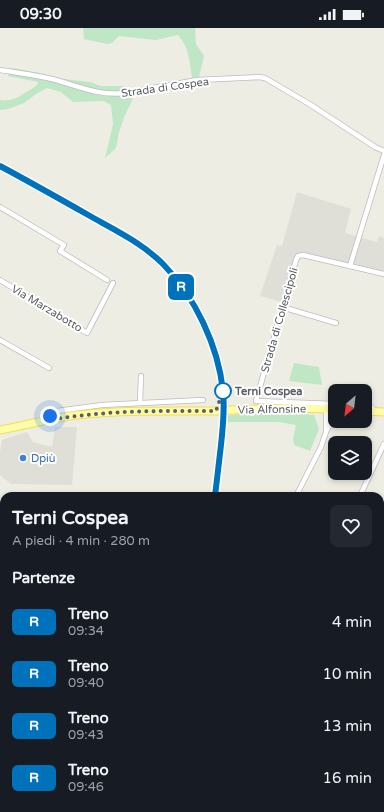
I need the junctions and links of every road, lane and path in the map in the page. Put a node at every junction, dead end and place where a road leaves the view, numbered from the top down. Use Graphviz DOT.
graph roads {
  1 [pos="0,70"];
  2 [pos="384,151"];
  3 [pos="384,155"];
  4 [pos="0,206"];
  5 [pos="350,266"];
  6 [pos="384,274"];
  7 [pos="0,280"];
  8 [pos="107,280"];
  9 [pos="113,283"];
  10 [pos="282,307"];
  11 [pos="336,323"];
  12 [pos="0,340"];
  13 [pos="49,368"];
  14 [pos="141,376"];
  15 [pos="203,400"];
  16 [pos="140,402"];
  17 [pos="328,404"];
  18 [pos="372,408"];
  19 [pos="326,409"];
  20 [pos="372,412"];
  21 [pos="375,412"];
  22 [pos="384,412"];
  23 [pos="50,420"];
  24 [pos="328,428"];
  25 [pos="0,430"];
  26 [pos="326,432"];
  27 [pos="384,444"];
  28 [pos="298,492"];
  29 [pos="362,492"];
  1 -- 2 [label="street, Strada di Cospea"];
  3 -- 5 [label="street"];
  4 -- 8 [label="street"];
  5 -- 6 [label="street, Strada di Collescipoli"];
  5 -- 10 [label="street, Strada di Collescipoli"];
  7 -- 9 [label="street, Via Marzabotto"];
  10 -- 11 [label="street, Strada di Collescipoli"];
  10 -- 17 [label="street, Strada di Collescipoli"];
  12 -- 13 [label="street"];
  14 -- 16 [label="street"];
  15 -- 16 [label="street, Via Alfonsine"];
  16 -- 23 [label="street, Via Alfonsine"];
  18 -- 21 [label="street"];
  19 -- 23 [label="main road, Via Alfonsine, bridge"];
  19 -- 26 [label="street"];
  20 -- 21 [label="main road"];
  21 -- 22 [label="main road"];
  23 -- 25 [label="main road, Via Alfonsine"];
  24 -- 26 [label="street"];
  26 -- 28 [label="street"];
  27 -- 29 [label="street"];
}
